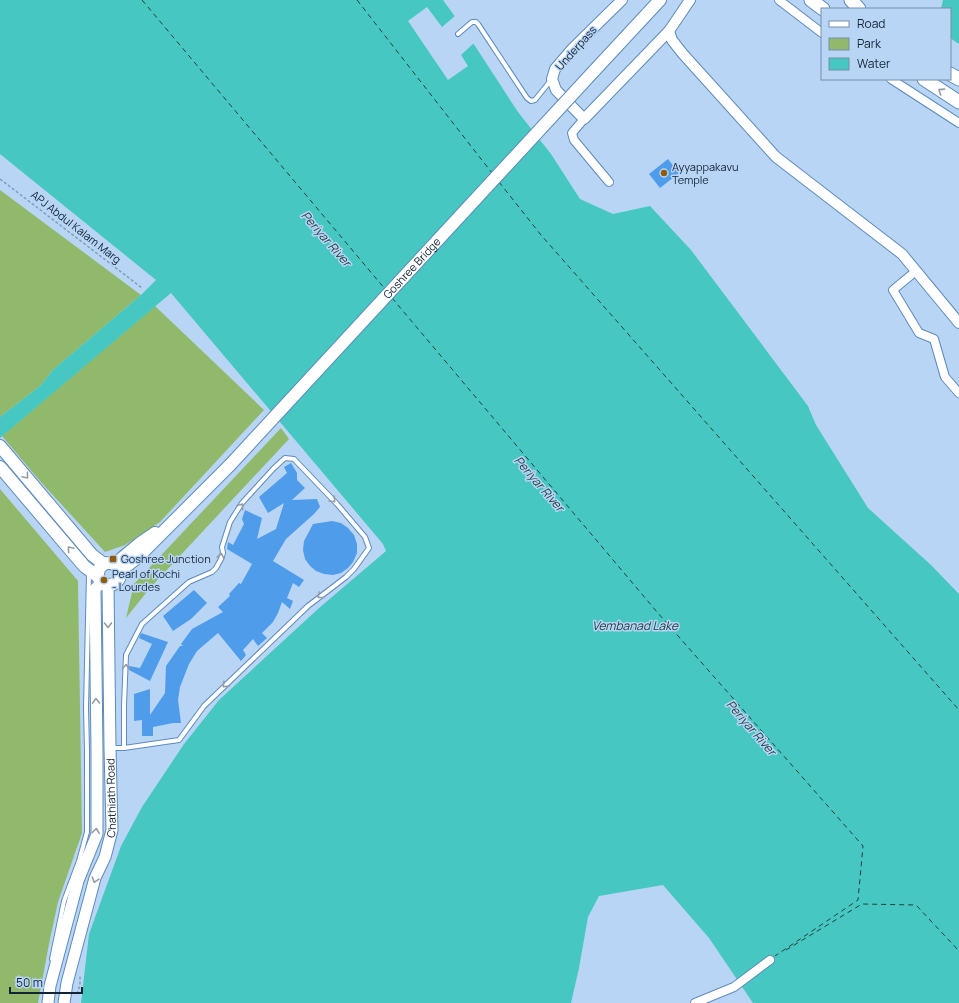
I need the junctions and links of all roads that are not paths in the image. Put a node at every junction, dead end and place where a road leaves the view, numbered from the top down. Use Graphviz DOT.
graph roads {
  1 [pos="622,0"];
  2 [pos="660,0"];
  3 [pos="690,0"];
  4 [pos="779,0"];
  5 [pos="811,0"];
  6 [pos="851,0"];
  7 [pos="822,8"];
  8 [pos="858,8"];
  9 [pos="668,30"];
  10 [pos="821,32"];
  11 [pos="458,34"];
  12 [pos="552,80"];
  13 [pos="893,80"];
  14 [pos="926,80"];
  15 [pos="959,102"];
  16 [pos="584,119"];
  17 [pos="959,123"];
  18 [pos="609,182"];
  19 [pos="916,271"];
  20 [pos="959,323"];
  21 [pos="959,393"];
  22 [pos="0,446"];
  23 [pos="0,467"];
  24 [pos="113,566"];
  25 [pos="98,581"];
  26 [pos="110,748"];
  27 [pos="124,748"];
  28 [pos="770,960"];
  29 [pos="43,1003"];
  30 [pos="48,1003"];
  31 [pos="64,1003"];
  32 [pos="695,1003"];
  1 -- 12 [label="street, Underpass"];
  2 -- 24 [label="main road, Goshree Bridge, bridge"];
  3 -- 9 [label="street"];
  4 -- 10 [label="street"];
  5 -- 7 [label="highway"];
  6 -- 8 [label="highway"];
  9 -- 16 [label="street"];
  9 -- 19 [label="street"];
  11 -- 12 [label="lane"];
  12 -- 16 [label="street, Underpass"];
  13 -- 17 [label="street"];
  15 -- 14 [label="highway, one-way"];
  16 -- 18 [label="street"];
  19 -- 20 [label="street"];
  19 -- 21 [label="street"];
  22 -- 24 [label="main road, one-way"];
  25 -- 23 [label="main road, one-way"];
  24 -- 25 [label="main road"];
  24 -- 25 [label="main road"];
  25 -- 26 [label="main road, Chathiath Road, one-way"];
  25 -- 29 [label="lane"];
  30 -- 25 [label="main road, Chathiath Road, one-way"];
  26 -- 27 [label="lane"];
  26 -- 31 [label="main road, Chathiath Road, one-way"];
  27 -- 27 [label="lane, one-way"];
  28 -- 32 [label="street"];
}
